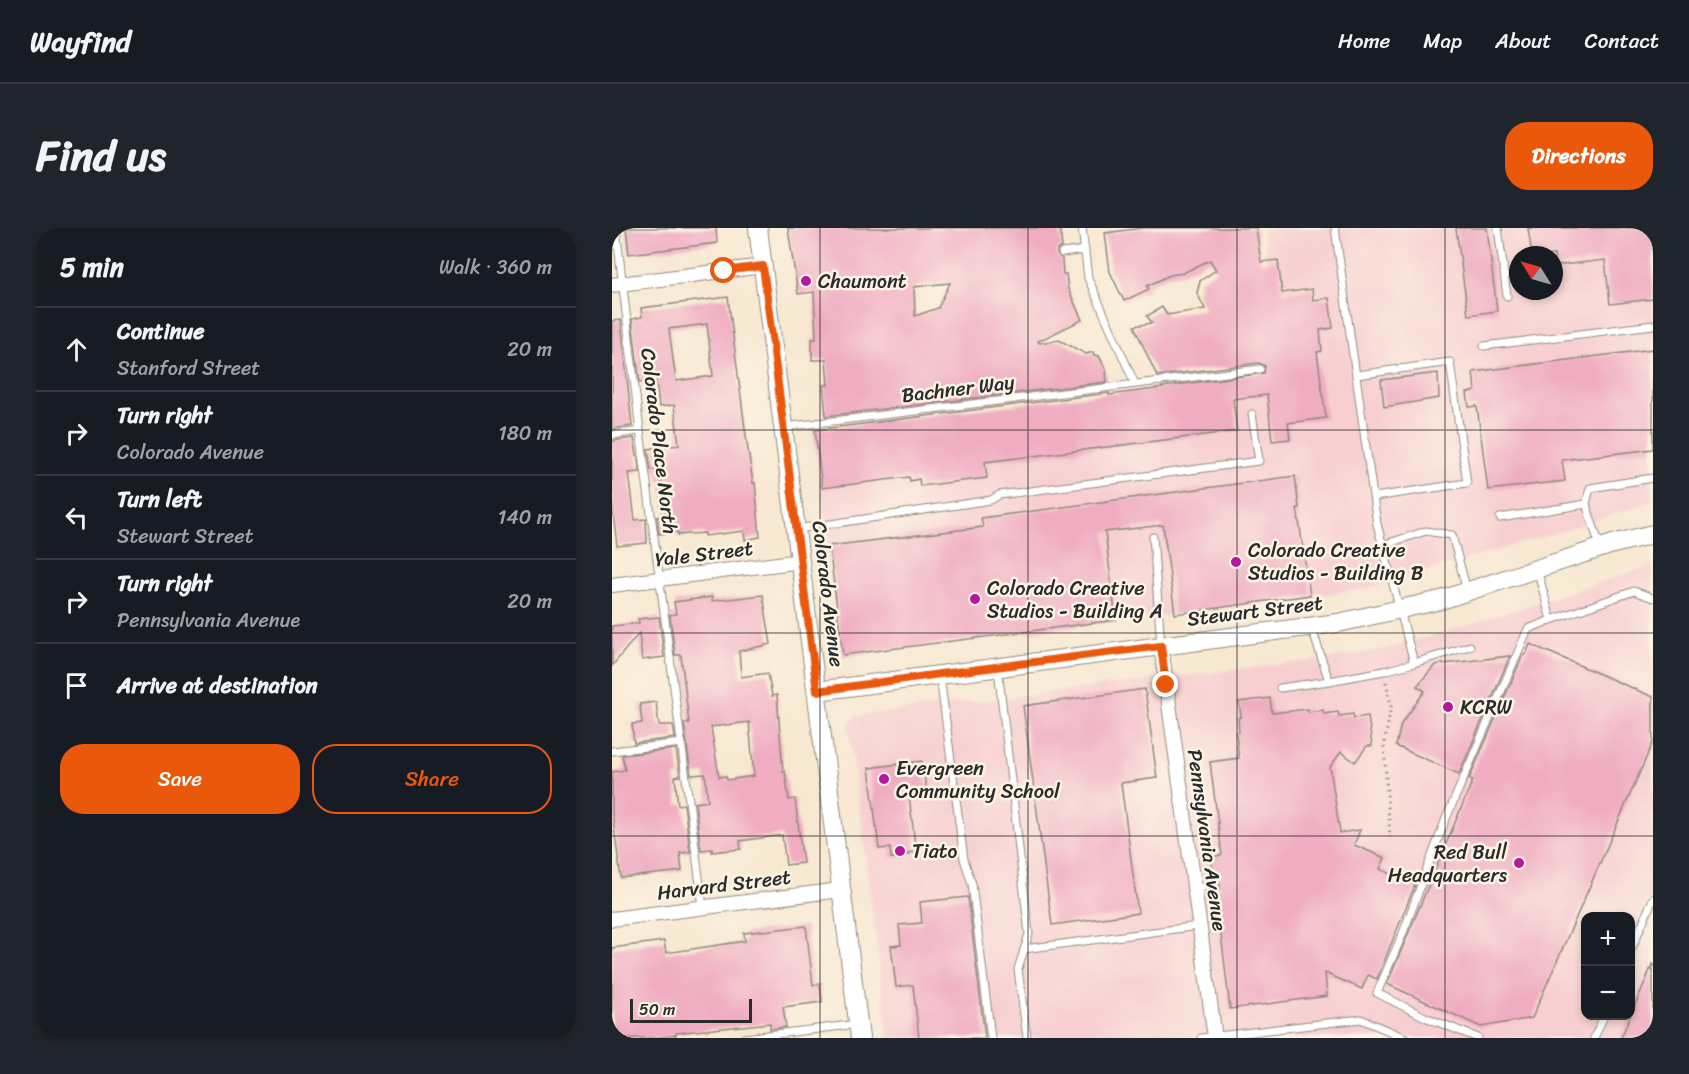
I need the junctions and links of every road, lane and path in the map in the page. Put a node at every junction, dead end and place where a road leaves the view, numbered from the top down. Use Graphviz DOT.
graph roads {
  1 [pos="616,228"];
  2 [pos="758,228"];
  3 [pos="1082,228"];
  4 [pos="1335,228"];
  5 [pos="1498,228"];
  6 [pos="1085,250"];
  7 [pos="1062,253"];
  8 [pos="763,266"];
  9 [pos="618,284"];
  10 [pos="1507,296"];
  11 [pos="1653,326"];
  12 [pos="1484,346"];
  13 [pos="1260,369"];
  14 [pos="1358,375"];
  15 [pos="1135,384"];
  16 [pos="1252,414"];
  17 [pos="784,427"];
  18 [pos="640,431"];
  19 [pos="612,435"];
  20 [pos="1653,478"];
  21 [pos="1374,497"];
  22 [pos="1586,504"];
  23 [pos="1500,518"];
  24 [pos="796,529"];
  25 [pos="1653,534"];
  26 [pos="1153,537"];
  27 [pos="1383,545"];
  28 [pos="1601,548"];
  29 [pos="801,561"];
  30 [pos="1537,569"];
  31 [pos="660,579"];
  32 [pos="612,585"];
  33 [pos="1467,591"];
  34 [pos="1653,598"];
  35 [pos="1400,610"];
  36 [pos="1551,620"];
  37 [pos="1312,626"];
  38 [pos="1161,646"];
  39 [pos="1470,646"];
  40 [pos="1414,663"];
  41 [pos="998,666"];
  42 [pos="1384,671"];
  43 [pos="940,674"];
  44 [pos="1329,681"];
  45 [pos="1280,688"];
  46 [pos="817,691"];
  47 [pos="682,743"];
  48 [pos="612,751"];
  49 [pos="1390,837"];
  50 [pos="1215,886"];
  51 [pos="1193,888"];
  52 [pos="840,890"];
  53 [pos="1653,899"];
  54 [pos="703,907"];
  55 [pos="612,918"];
  56 [pos="1198,926"];
  57 [pos="1635,940"];
  58 [pos="1024,949"];
  59 [pos="1602,1020"];
  60 [pos="860,1031"];
  61 [pos="1210,1037"];
  62 [pos="744,1038"];
  63 [pos="991,1038"];
  64 [pos="1027,1038"];
  65 [pos="1405,1038"];
  66 [pos="1478,1038"];
  67 [pos="1594,1038"];
  1 -- 9 [label="lane, Colorado Place North"];
  2 -- 8 [label="street, Colorado Avenue"];
  3 -- 6 [label="lane"];
  4 -- 14 [label="lane"];
  5 -- 10 [label="lane"];
  6 -- 7 [label="lane"];
  6 -- 15 [label="lane"];
  8 -- 9 [label="street"];
  8 -- 17 [label="street, Colorado Avenue"];
  9 -- 18 [label="lane, Colorado Place North"];
  11 -- 12 [label="lane"];
  13 -- 15 [label="lane, Bachner Way"];
  14 -- 21 [label="lane"];
  14 -- 21 [label="lane"];
  15 -- 17 [label="lane, Bachner Way"];
  16 -- 24 [label="lane"];
  17 -- 24 [label="street, Colorado Avenue"];
  18 -- 19 [label="lane"];
  18 -- 31 [label="lane, Colorado Place North"];
  20 -- 22 [label="lane"];
  21 -- 27 [label="lane"];
  22 -- 23 [label="lane"];
  22 -- 28 [label="lane"];
  24 -- 29 [label="street, Colorado Avenue"];
  25 -- 28 [label="street, Stewart Street"];
  26 -- 38 [label="lane"];
  27 -- 33 [label="lane"];
  27 -- 35 [label="lane"];
  28 -- 30 [label="street, Stewart Street"];
  29 -- 31 [label="street, Yale Street"];
  29 -- 46 [label="street, Colorado Avenue"];
  30 -- 33 [label="street, Stewart Street"];
  30 -- 36 [label="lane"];
  31 -- 32 [label="street, Yale Street"];
  31 -- 47 [label="lane, Colorado Place North"];
  33 -- 35 [label="street, Stewart Street"];
  34 -- 36 [label="lane"];
  35 -- 37 [label="street, Stewart Street"];
  35 -- 40 [label="lane"];
  36 -- 66 [label="lane"];
  37 -- 38 [label="street, Stewart Street"];
  37 -- 44 [label="lane"];
  38 -- 41 [label="street, Stewart Street"];
  38 -- 51 [label="street, Pennsylvania Avenue"];
  39 -- 40 [label="lane"];
  40 -- 42 [label="lane"];
  41 -- 43 [label="street, Stewart Street"];
  41 -- 58 [label="lane"];
  42 -- 44 [label="lane"];
  42 -- 49 [label="path"];
  43 -- 46 [label="street, Stewart Street"];
  43 -- 63 [label="lane"];
  44 -- 45 [label="lane"];
  46 -- 52 [label="street, Colorado Avenue"];
  47 -- 48 [label="lane"];
  47 -- 54 [label="lane, Colorado Place North"];
  50 -- 51 [label="lane"];
  51 -- 56 [label="street, Pennsylvania Avenue"];
  52 -- 54 [label="street, Harvard Street"];
  52 -- 60 [label="street, Colorado Avenue"];
  53 -- 57 [label="lane"];
  54 -- 55 [label="street, Harvard Street"];
  56 -- 58 [label="lane"];
  56 -- 61 [label="street, Pennsylvania Avenue"];
  58 -- 64 [label="lane"];
  59 -- 67 [label="lane"];
  60 -- 62 [label="lane"];
  61 -- 65 [label="lane"];
}
